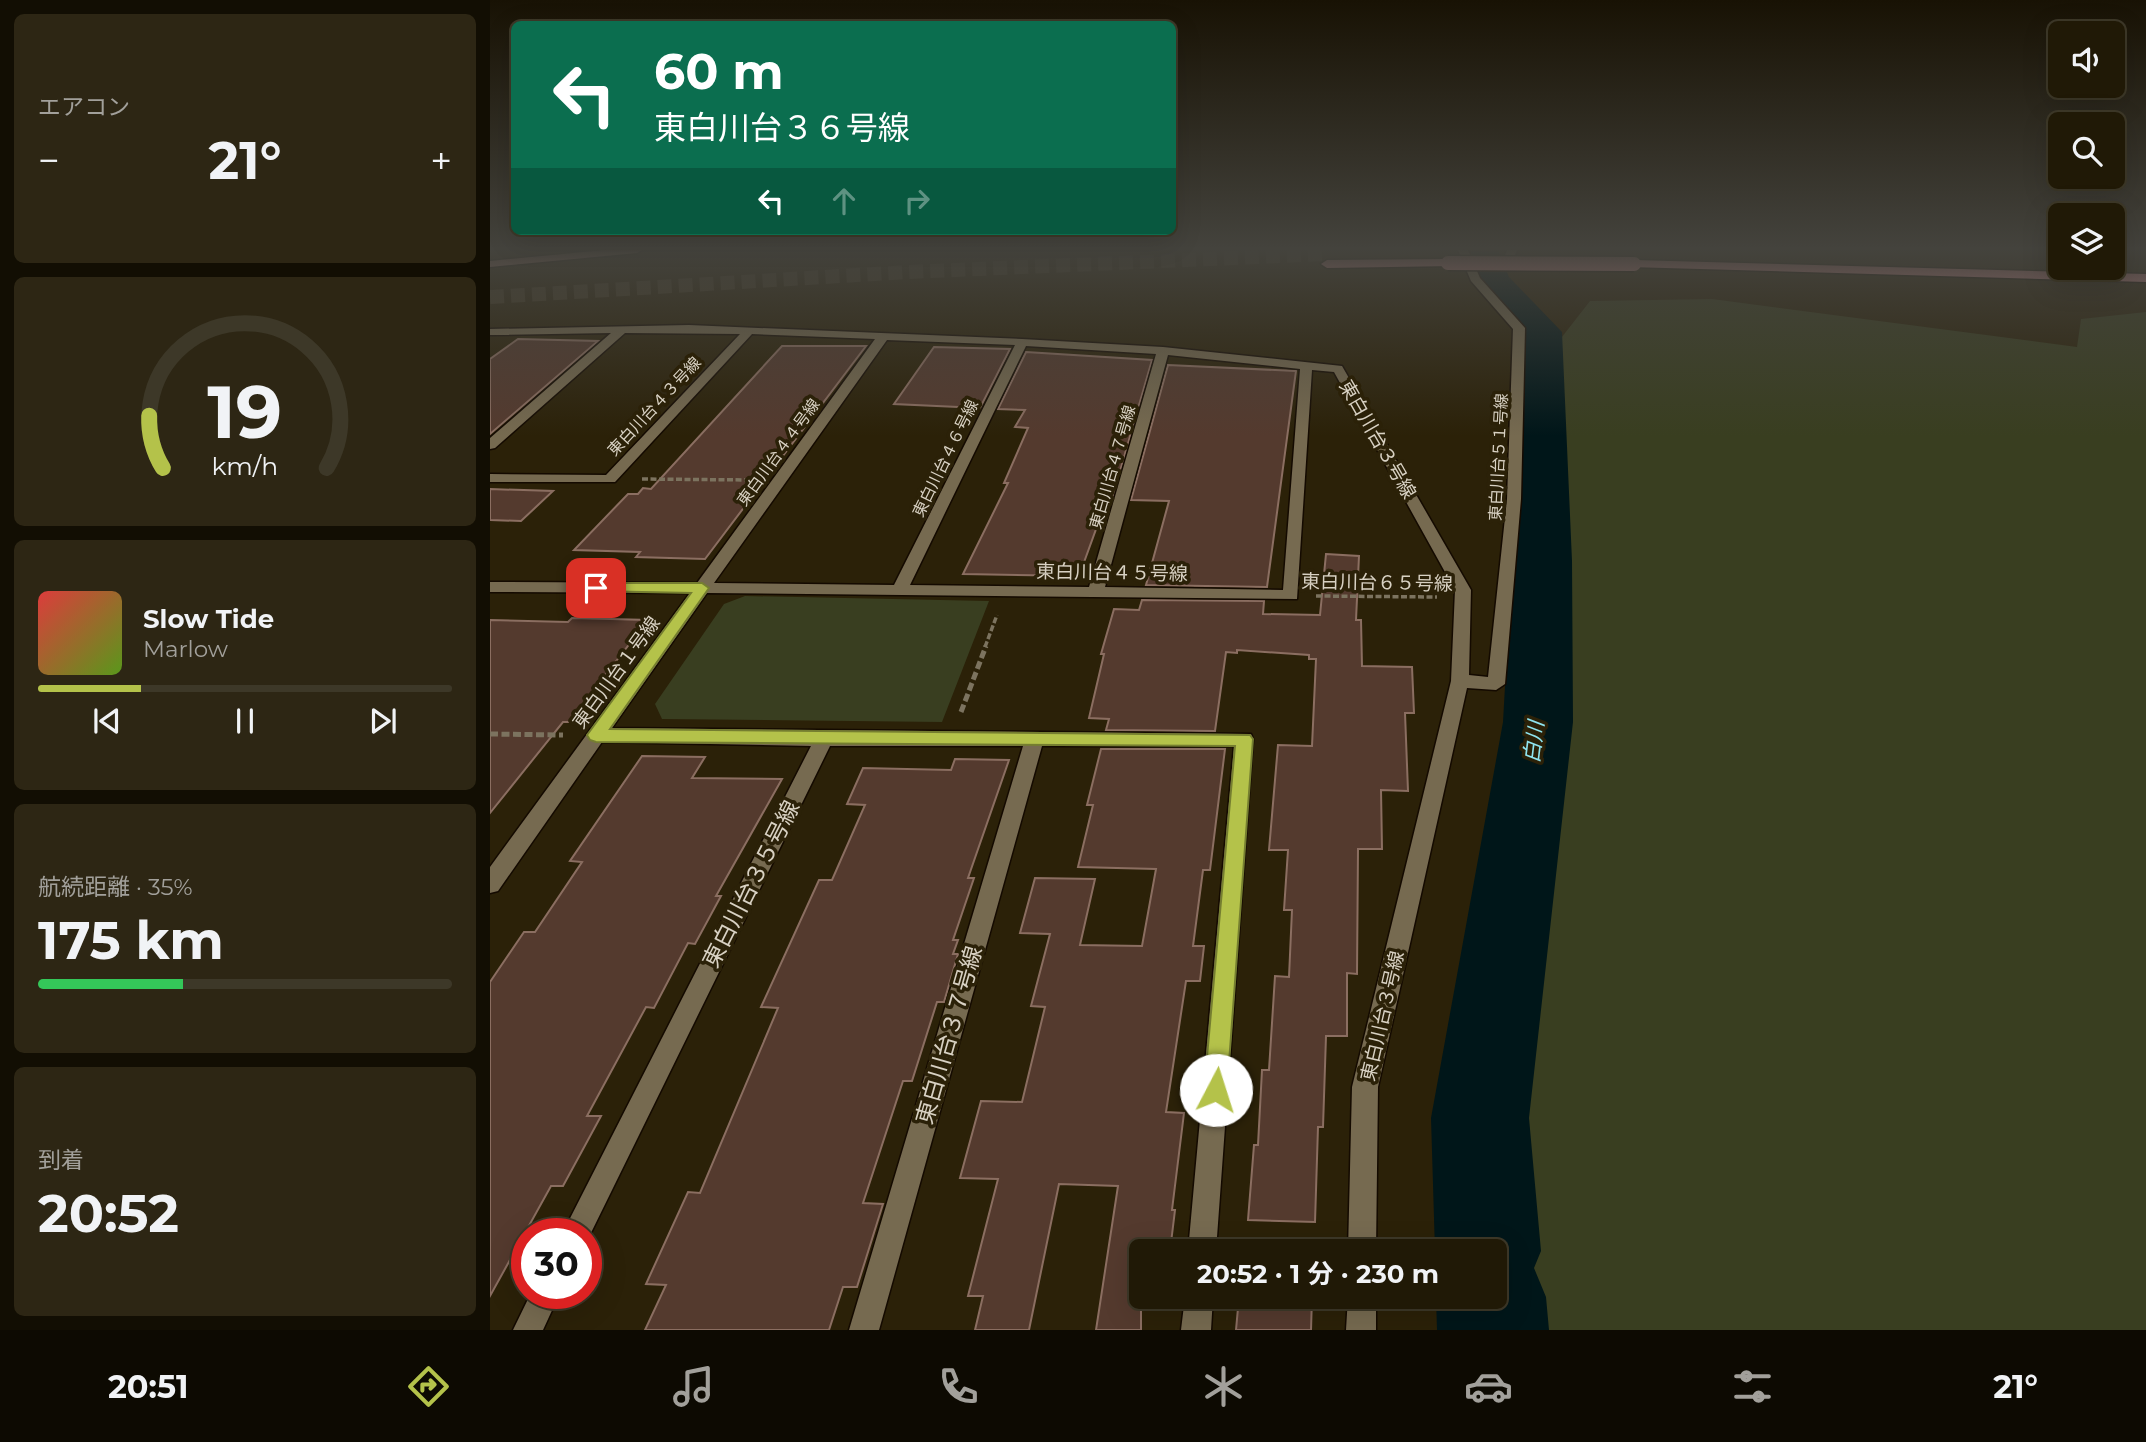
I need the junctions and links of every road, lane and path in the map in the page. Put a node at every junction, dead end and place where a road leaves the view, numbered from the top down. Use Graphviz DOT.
graph roads {
  1 [pos="1505,312"];
  2 [pos="622,329"];
  3 [pos="749,331"];
  4 [pos="490,332"];
  5 [pos="883,337"];
  6 [pos="1021,342"];
  7 [pos="1163,351"];
  8 [pos="1306,364"];
  9 [pos="490,445"];
  10 [pos="490,478"];
  11 [pos="610,478"];
  12 [pos="779,480"];
  13 [pos="490,587"];
  14 [pos="702,588"];
  15 [pos="900,590"];
  16 [pos="1005,591"];
  17 [pos="1096,593"];
  18 [pos="1291,595"];
  19 [pos="1463,597"];
  20 [pos="1460,681"];
  21 [pos="490,734"];
  22 [pos="596,735"];
  23 [pos="824,738"];
  24 [pos="951,739"];
  25 [pos="1035,739"];
  26 [pos="490,884"];
  27 [pos="584,1218"];
  28 [pos="1203,1239"];
  29 [pos="1362,1239"];
  30 [pos="538,1309"];
  31 [pos="1198,1309"];
  32 [pos="1362,1309"];
  33 [pos="528,1330"];
  34 [pos="864,1330"];
  35 [pos="1196,1330"];
  36 [pos="1361,1330"];
  1 -- 20 [label="street, 東白川台５１号線"];
  2 -- 3 [label="street, 東白川台３号線"];
  2 -- 4 [label="street, 東白川台３号線"];
  2 -- 9 [label="street"];
  3 -- 5 [label="street, 東白川台３号線"];
  3 -- 11 [label="street, 東白川台４３号線"];
  5 -- 6 [label="street, 東白川台３号線"];
  5 -- 12 [label="street, 東白川台４４号線"];
  6 -- 7 [label="street, 東白川台３号線"];
  6 -- 15 [label="street, 東白川台４６号線"];
  7 -- 8 [label="street, 東白川台３号線"];
  7 -- 17 [label="street, 東白川台４７号線"];
  8 -- 18 [label="street"];
  8 -- 19 [label="street, 東白川台３号線"];
  10 -- 11 [label="street, 東白川台４３号線"];
  11 -- 12 [label="path"];
  12 -- 14 [label="street, 東白川台４４号線"];
  13 -- 14 [label="street, 東白川台１号線"];
  14 -- 15 [label="street, 東白川台４５号線"];
  14 -- 22 [label="street, 東白川台１号線"];
  15 -- 16 [label="street, 東白川台４５号線"];
  16 -- 17 [label="street, 東白川台４５号線"];
  16 -- 24 [label="path"];
  17 -- 18 [label="street, 東白川台４５号線"];
  18 -- 19 [label="path, 東白川台６５号線"];
  19 -- 20 [label="street, 東白川台３号線"];
  20 -- 29 [label="street, 東白川台３号線"];
  21 -- 22 [label="path"];
  22 -- 23 [label="street"];
  22 -- 26 [label="street, 東白川台１号線"];
  23 -- 24 [label="street"];
  23 -- 27 [label="street, 東白川台３５号線"];
  24 -- 25 [label="street"];
  25 -- 28 [label="street"];
  25 -- 34 [label="street, 東白川台３７号線"];
  30 -- 33 [label="street"];
  31 -- 35 [label="street"];
  32 -- 36 [label="street"];
}
